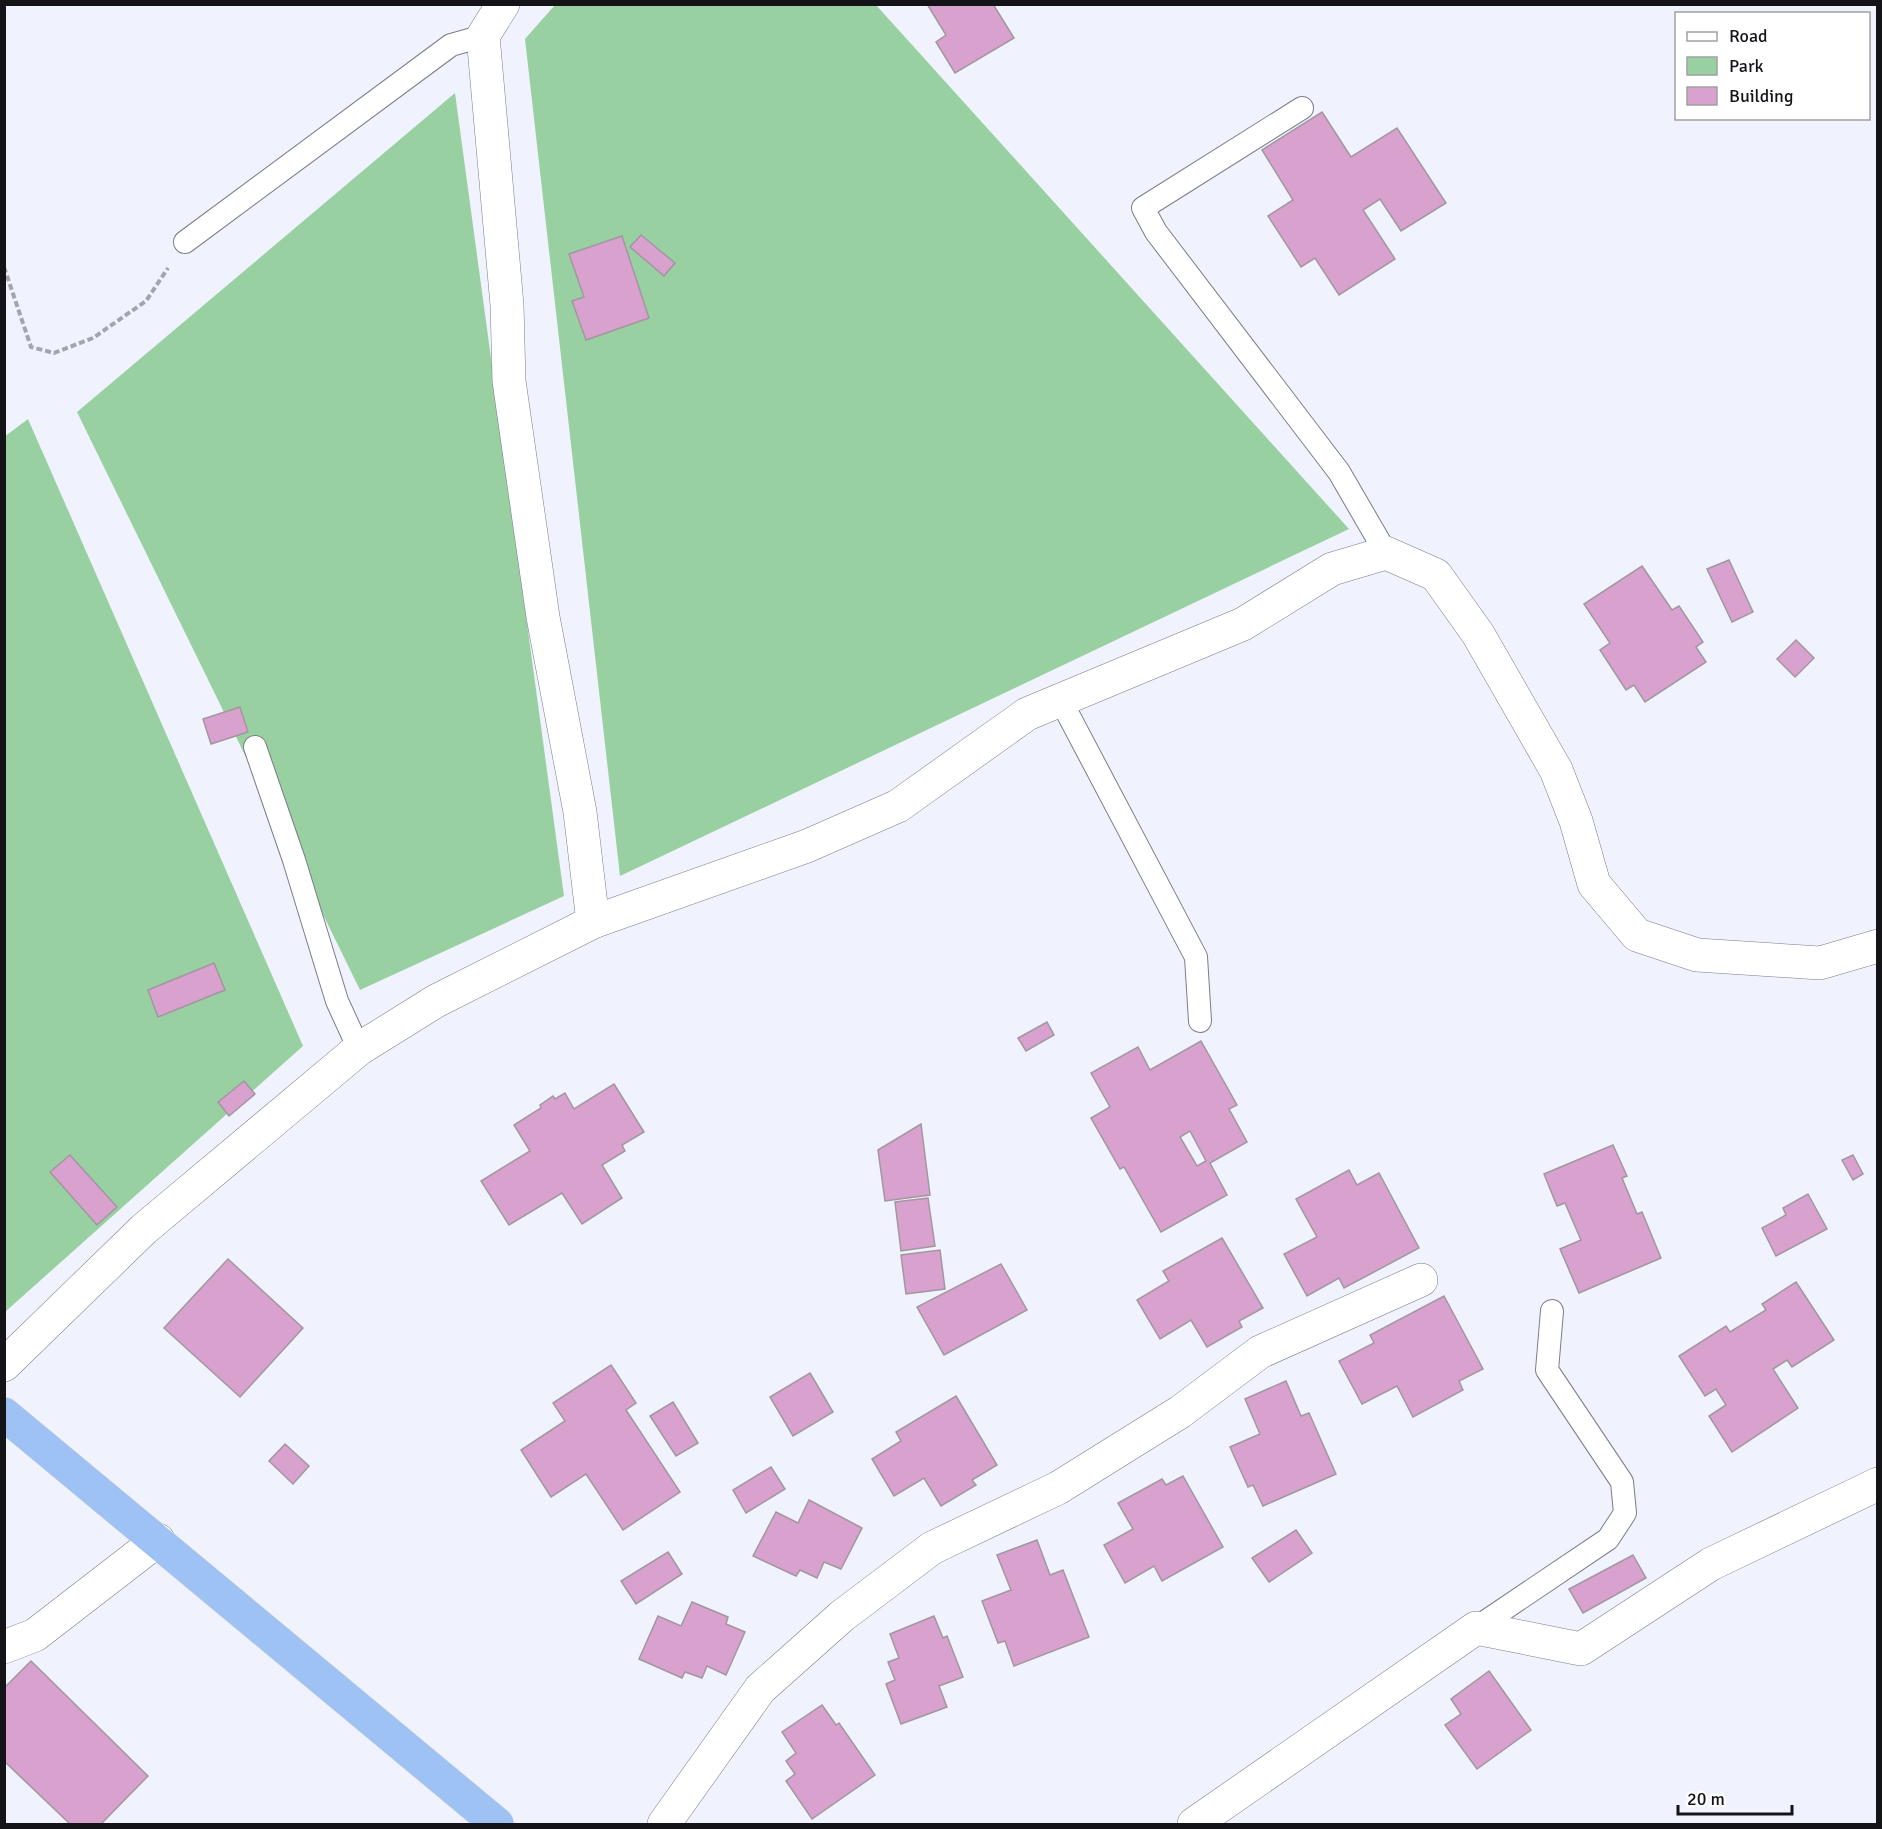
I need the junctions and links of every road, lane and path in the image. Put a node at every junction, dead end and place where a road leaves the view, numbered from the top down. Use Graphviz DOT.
graph roads {
  1 [pos="503,4"];
  2 [pos="483,36"];
  3 [pos="1302,108"];
  4 [pos="184,242"];
  5 [pos="4,267"];
  6 [pos="8,280"];
  7 [pos="4,285"];
  8 [pos="1386,554"];
  9 [pos="1060,699"];
  10 [pos="255,747"];
  11 [pos="592,922"];
  12 [pos="1878,946"];
  13 [pos="1200,1021"];
  14 [pos="359,1049"];
  15 [pos="1421,1280"];
  16 [pos="1552,1311"];
  17 [pos="4,1365"];
  18 [pos="4,1414"];
  19 [pos="1878,1484"];
  20 [pos="158,1540"];
  21 [pos="1476,1628"];
  22 [pos="4,1647"];
  23 [pos="497,1824"];
  24 [pos="664,1824"];
  25 [pos="1194,1824"];
  1 -- 2 [label="street"];
  2 -- 4 [label="lane"];
  2 -- 11 [label="street"];
  3 -- 8 [label="lane"];
  4 -- 6 [label="path"];
  5 -- 6 [label="path"];
  6 -- 7 [label="path"];
  8 -- 9 [label="street"];
  8 -- 12 [label="street"];
  9 -- 11 [label="street"];
  9 -- 13 [label="lane"];
  10 -- 14 [label="lane"];
  11 -- 14 [label="street"];
  14 -- 17 [label="street"];
  15 -- 24 [label="street"];
  16 -- 21 [label="lane"];
  18 -- 20 [label="highway"];
  19 -- 21 [label="street"];
  20 -- 22 [label="street"];
  20 -- 23 [label="highway"];
  21 -- 25 [label="street"];
}
